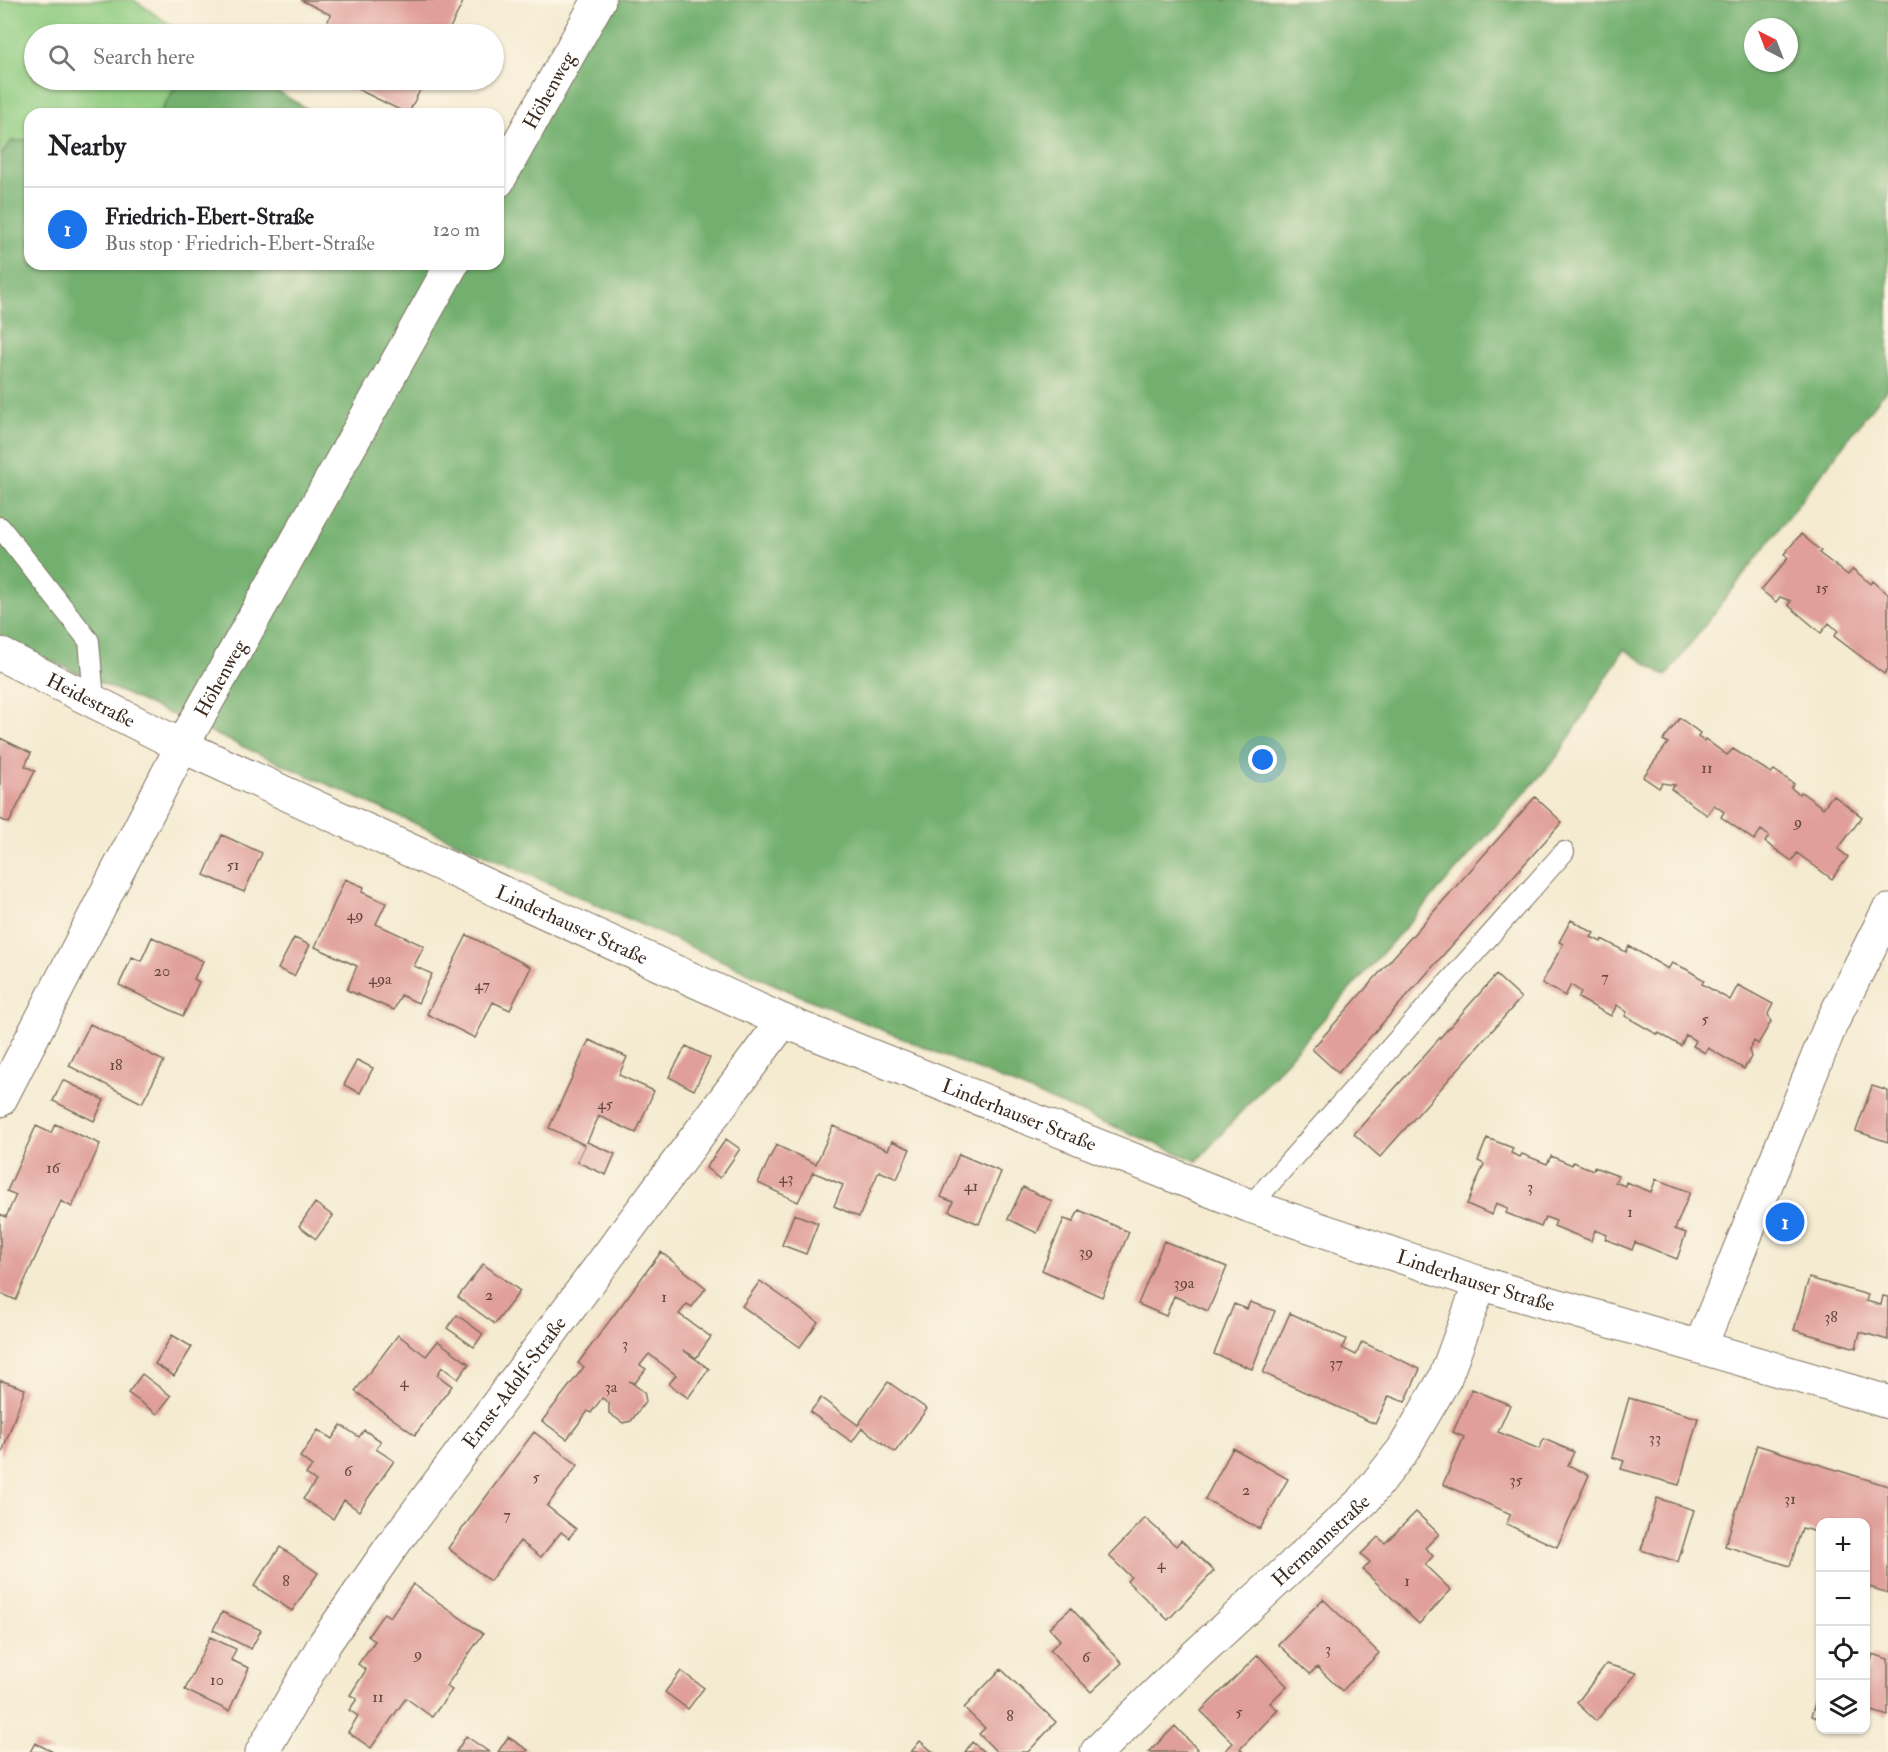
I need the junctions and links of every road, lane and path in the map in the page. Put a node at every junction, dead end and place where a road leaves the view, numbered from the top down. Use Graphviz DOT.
graph roads {
  1 [pos="599,0"];
  2 [pos="504,170"];
  3 [pos="449,270"];
  4 [pos="0,527"];
  5 [pos="0,654"];
  6 [pos="94,699"];
  7 [pos="182,746"];
  8 [pos="1564,852"];
  9 [pos="1888,910"];
  10 [pos="783,1021"];
  11 [pos="0,1100"];
  12 [pos="1250,1206"];
  13 [pos="1480,1283"];
  14 [pos="1701,1345"];
  15 [pos="1888,1402"];
  16 [pos="262,1752"];
  17 [pos="1097,1752"];
  1 -- 2 [label="street, Höhenweg"];
  3 -- 7 [label="street, Höhenweg"];
  4 -- 6 [label="lane"];
  5 -- 6 [label="street, Heidestraße"];
  6 -- 7 [label="street, Heidestraße"];
  7 -- 10 [label="street, Linderhauser Straße"];
  7 -- 11 [label="street, Höhenweg"];
  8 -- 12 [label="lane"];
  9 -- 14 [label="street"];
  10 -- 12 [label="street, Linderhauser Straße"];
  10 -- 16 [label="street, Ernst-Adolf-Straße"];
  12 -- 13 [label="street, Linderhauser Straße"];
  13 -- 14 [label="street, Linderhauser Straße"];
  13 -- 17 [label="street, Hermannstraße"];
  14 -- 15 [label="street, Linderhauser Straße"];
}
